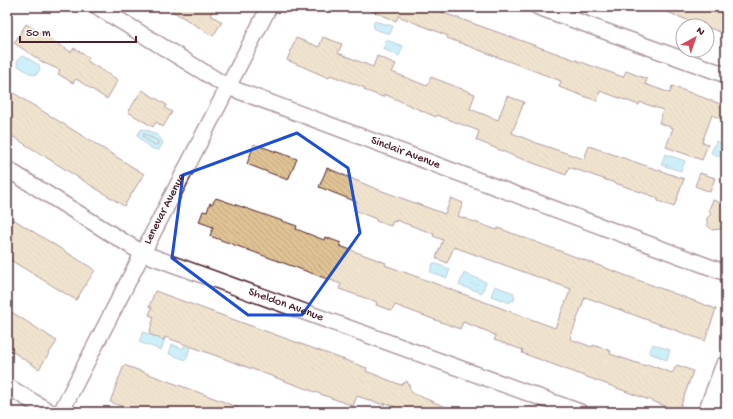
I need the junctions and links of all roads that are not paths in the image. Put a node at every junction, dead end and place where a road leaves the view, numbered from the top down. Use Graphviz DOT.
graph roads {
  1 [pos="98,7"];
  2 [pos="270,7"];
  3 [pos="538,7"];
  4 [pos="726,75"];
  5 [pos="228,87"];
  6 [pos="7,169"];
  7 [pos="142,253"];
  8 [pos="726,273"];
  9 [pos="726,367"];
  10 [pos="7,386"];
  11 [pos="50,412"];
  12 [pos="61,412"];
  13 [pos="580,412"];
  14 [pos="709,412"];
  1 -- 5 [label="street, Sinclair Avenue"];
  2 -- 5 [label="street, Lenevar Avenue"];
  3 -- 4 [label="street"];
  5 -- 7 [label="street, Lenevar Avenue"];
  5 -- 8 [label="street, Sinclair Avenue"];
  6 -- 7 [label="street, Sheldon Avenue"];
  7 -- 12 [label="street, Lenevar Avenue"];
  7 -- 13 [label="street, Sheldon Avenue"];
  9 -- 14 [label="street"];
  10 -- 11 [label="street"];
}
